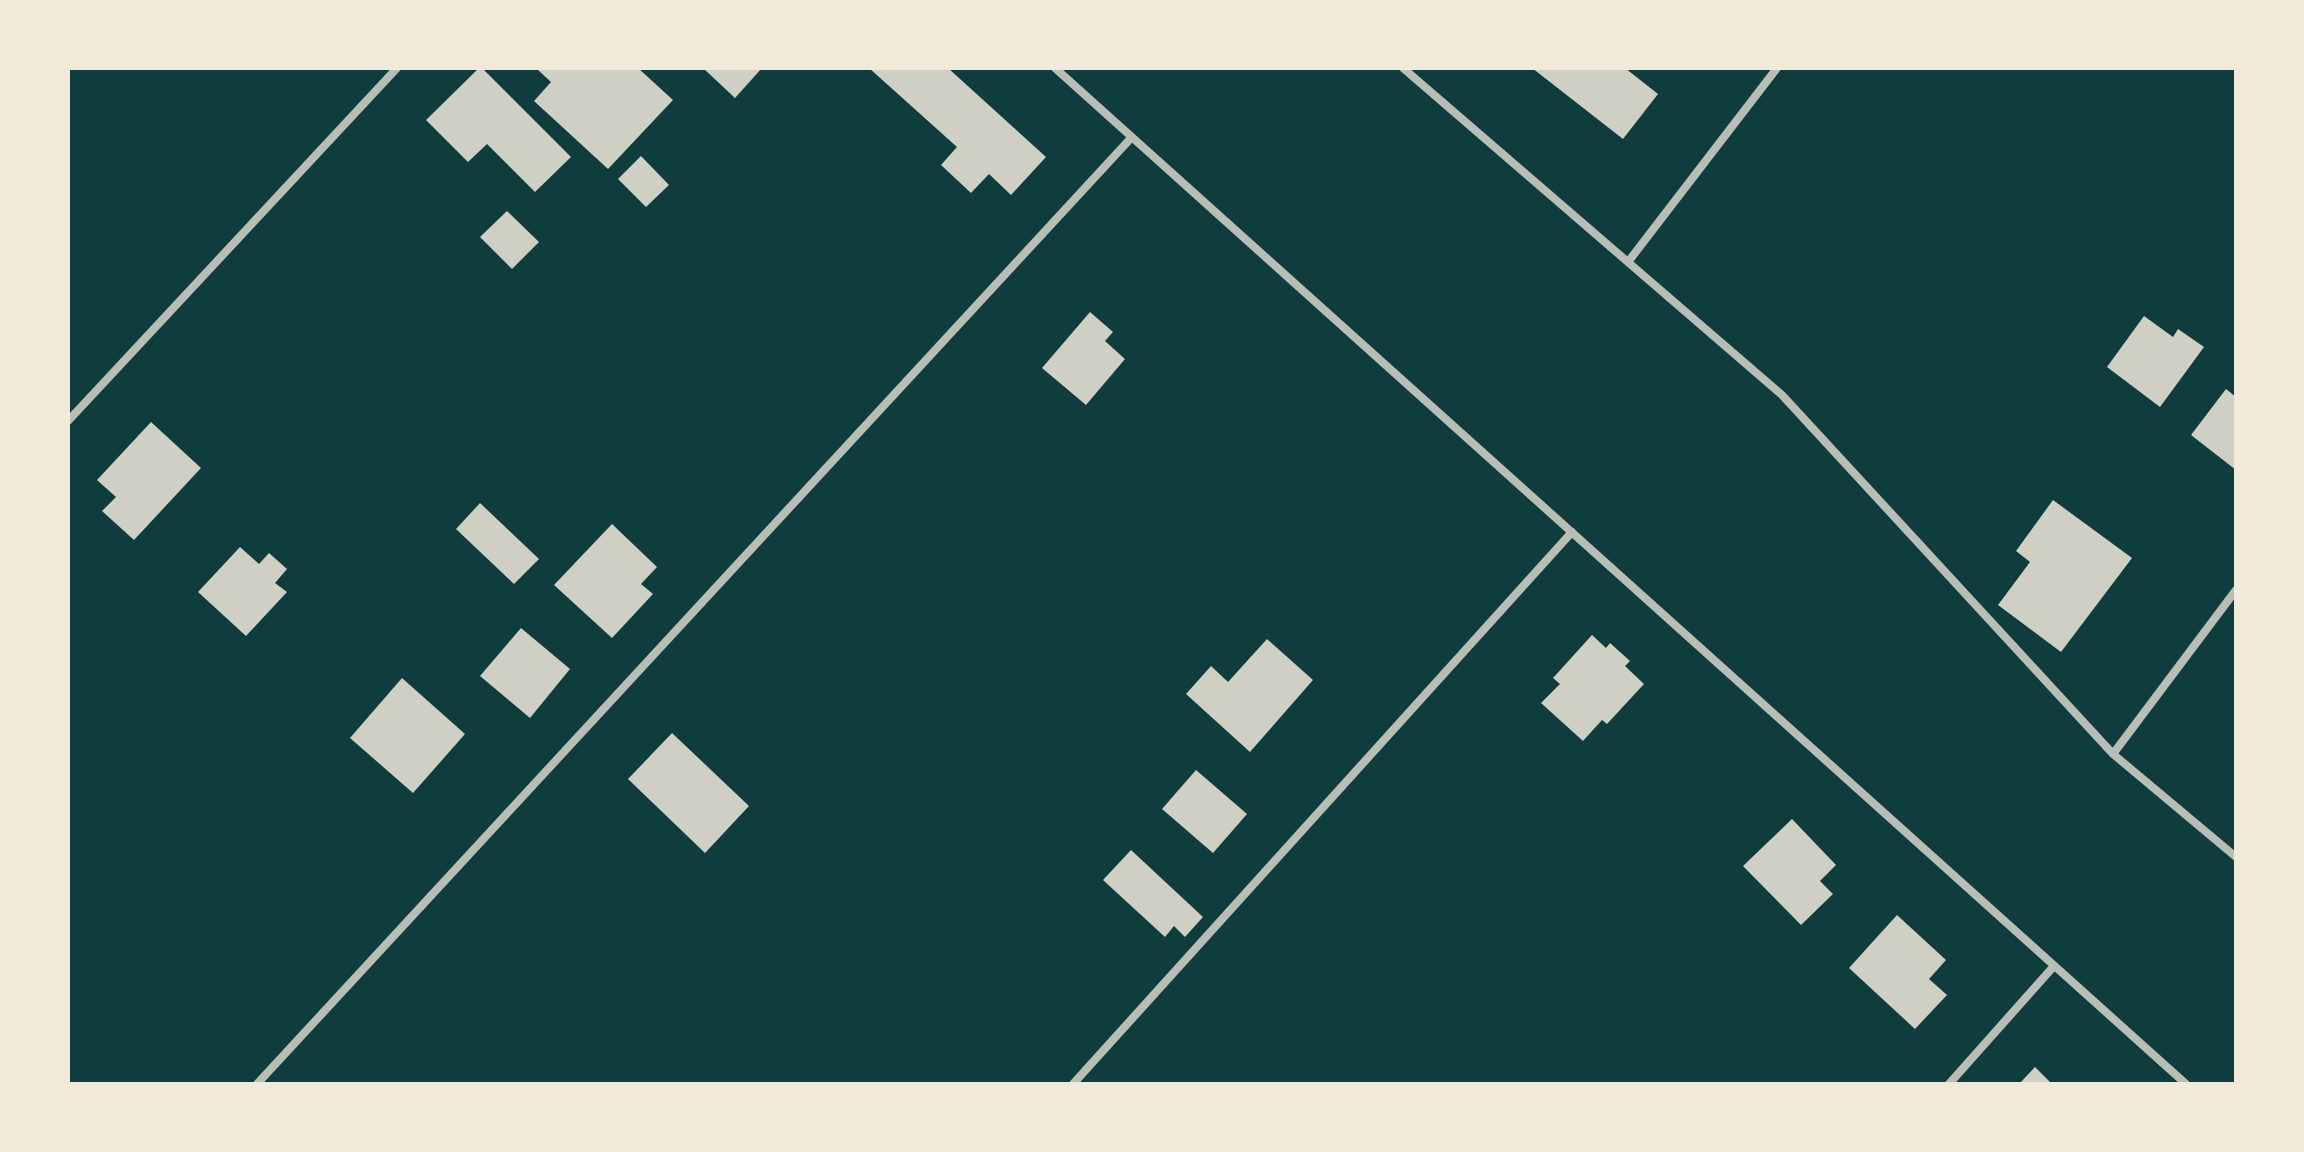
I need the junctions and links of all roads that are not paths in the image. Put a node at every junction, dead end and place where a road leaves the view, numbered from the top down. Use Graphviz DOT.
graph roads {
  1 [pos="397,68"];
  2 [pos="1055,68"];
  3 [pos="1403,68"];
  4 [pos="1777,68"];
  5 [pos="1132,137"];
  6 [pos="1628,262"];
  7 [pos="68,421"];
  8 [pos="1572,532"];
  9 [pos="2236,590"];
  10 [pos="2113,754"];
  11 [pos="2236,857"];
  12 [pos="2054,966"];
  13 [pos="257,1084"];
  14 [pos="1073,1084"];
  15 [pos="1949,1084"];
  16 [pos="2186,1084"];
  1 -- 7 [label="street"];
  2 -- 5 [label="street"];
  3 -- 6 [label="street"];
  4 -- 6 [label="street"];
  5 -- 8 [label="street"];
  5 -- 13 [label="street"];
  6 -- 10 [label="street"];
  8 -- 12 [label="street"];
  8 -- 14 [label="street"];
  9 -- 10 [label="street"];
  10 -- 11 [label="street"];
  12 -- 15 [label="street"];
  12 -- 16 [label="street"];
}
